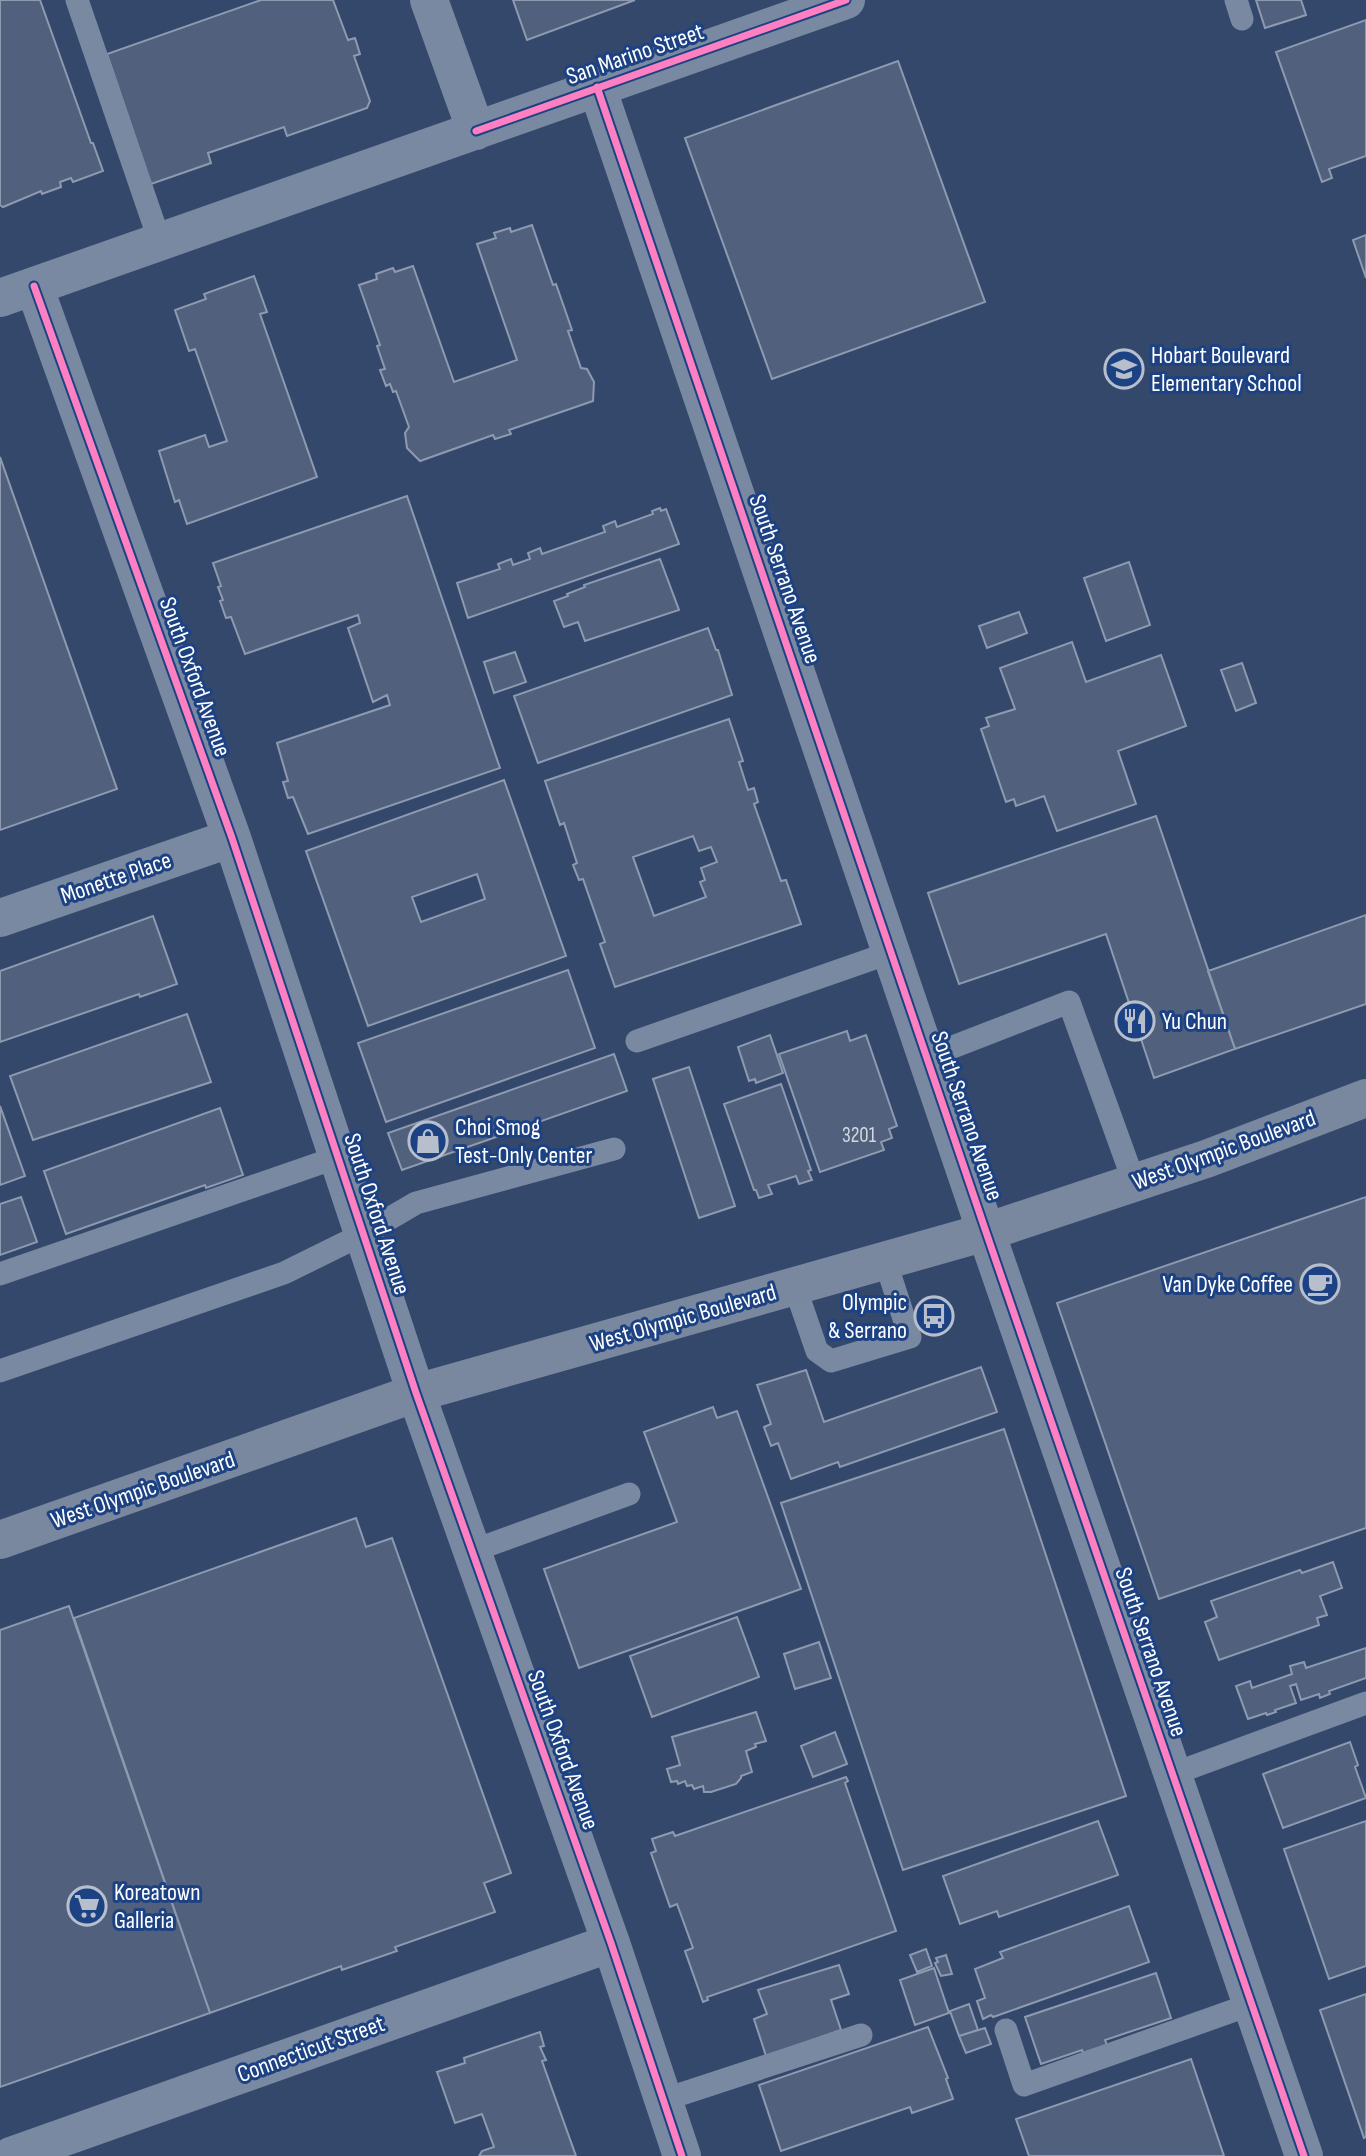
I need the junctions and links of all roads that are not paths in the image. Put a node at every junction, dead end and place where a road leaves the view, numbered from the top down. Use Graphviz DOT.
graph roads {
  1 [pos="77,0"];
  2 [pos="429,0"];
  3 [pos="846,0"];
  4 [pos="785,10"];
  5 [pos="597,87"];
  6 [pos="476,131"];
  7 [pos="160,242"];
  8 [pos="17,292"];
  9 [pos="232,838"];
  10 [pos="0,918"];
  11 [pos="892,952"];
  12 [pos="637,1041"];
  13 [pos="927,1057"];
  14 [pos="1366,1098"];
  15 [pos="614,1149"];
  16 [pos="338,1157"];
  17 [pos="1134,1182"];
  18 [pos="986,1232"];
  19 [pos="363,1234"];
  20 [pos="885,1260"];
  21 [pos="0,1274"];
  22 [pos="795,1287"];
  23 [pos="0,1371"];
  24 [pos="416,1393"];
  25 [pos="629,1494"];
  26 [pos="0,1540"];
  27 [pos="472,1550"];
  28 [pos="1366,1703"];
  29 [pos="1173,1774"];
  30 [pos="611,1943"];
  31 [pos="1252,2004"];
  32 [pos="1006,2030"];
  33 [pos="861,2035"];
  34 [pos="663,2100"];
  35 [pos="17,2155"];
  36 [pos="682,2156"];
  37 [pos="1304,2156"];
  1 -- 7 [label="lane"];
  2 -- 6 [label="street"];
  3 -- 4 [label="street, San Marino Street"];
  4 -- 5 [label="street, San Marino Street"];
  5 -- 6 [label="street, San Marino Street"];
  5 -- 11 [label="street, South Serrano Avenue"];
  6 -- 7 [label="street, San Marino Street"];
  7 -- 8 [label="street, San Marino Street"];
  8 -- 9 [label="street, South Oxford Avenue"];
  9 -- 10 [label="street, Monette Place"];
  9 -- 16 [label="street, South Oxford Avenue"];
  11 -- 12 [label="lane"];
  11 -- 13 [label="street, South Serrano Avenue"];
  13 -- 17 [label="lane"];
  13 -- 18 [label="street, South Serrano Avenue"];
  14 -- 17 [label="main road, West Olympic Boulevard"];
  15 -- 19 [label="lane"];
  16 -- 19 [label="street, South Oxford Avenue"];
  16 -- 21 [label="lane"];
  17 -- 18 [label="main road, West Olympic Boulevard"];
  18 -- 20 [label="main road, West Olympic Boulevard"];
  18 -- 29 [label="street, South Serrano Avenue"];
  19 -- 23 [label="lane"];
  19 -- 24 [label="street, South Oxford Avenue"];
  20 -- 22 [label="main road, West Olympic Boulevard"];
  20 -- 22 [label="lane"];
  22 -- 24 [label="main road, West Olympic Boulevard"];
  24 -- 26 [label="main road, West Olympic Boulevard"];
  24 -- 27 [label="street, South Oxford Avenue"];
  25 -- 27 [label="lane"];
  27 -- 30 [label="street, South Oxford Avenue"];
  28 -- 29 [label="lane"];
  29 -- 31 [label="street, South Serrano Avenue"];
  30 -- 34 [label="street, South Oxford Avenue"];
  30 -- 35 [label="street, Connecticut Street"];
  31 -- 32 [label="lane"];
  31 -- 37 [label="street, South Serrano Avenue"];
  33 -- 34 [label="lane"];
  34 -- 36 [label="street, South Oxford Avenue"];
}
